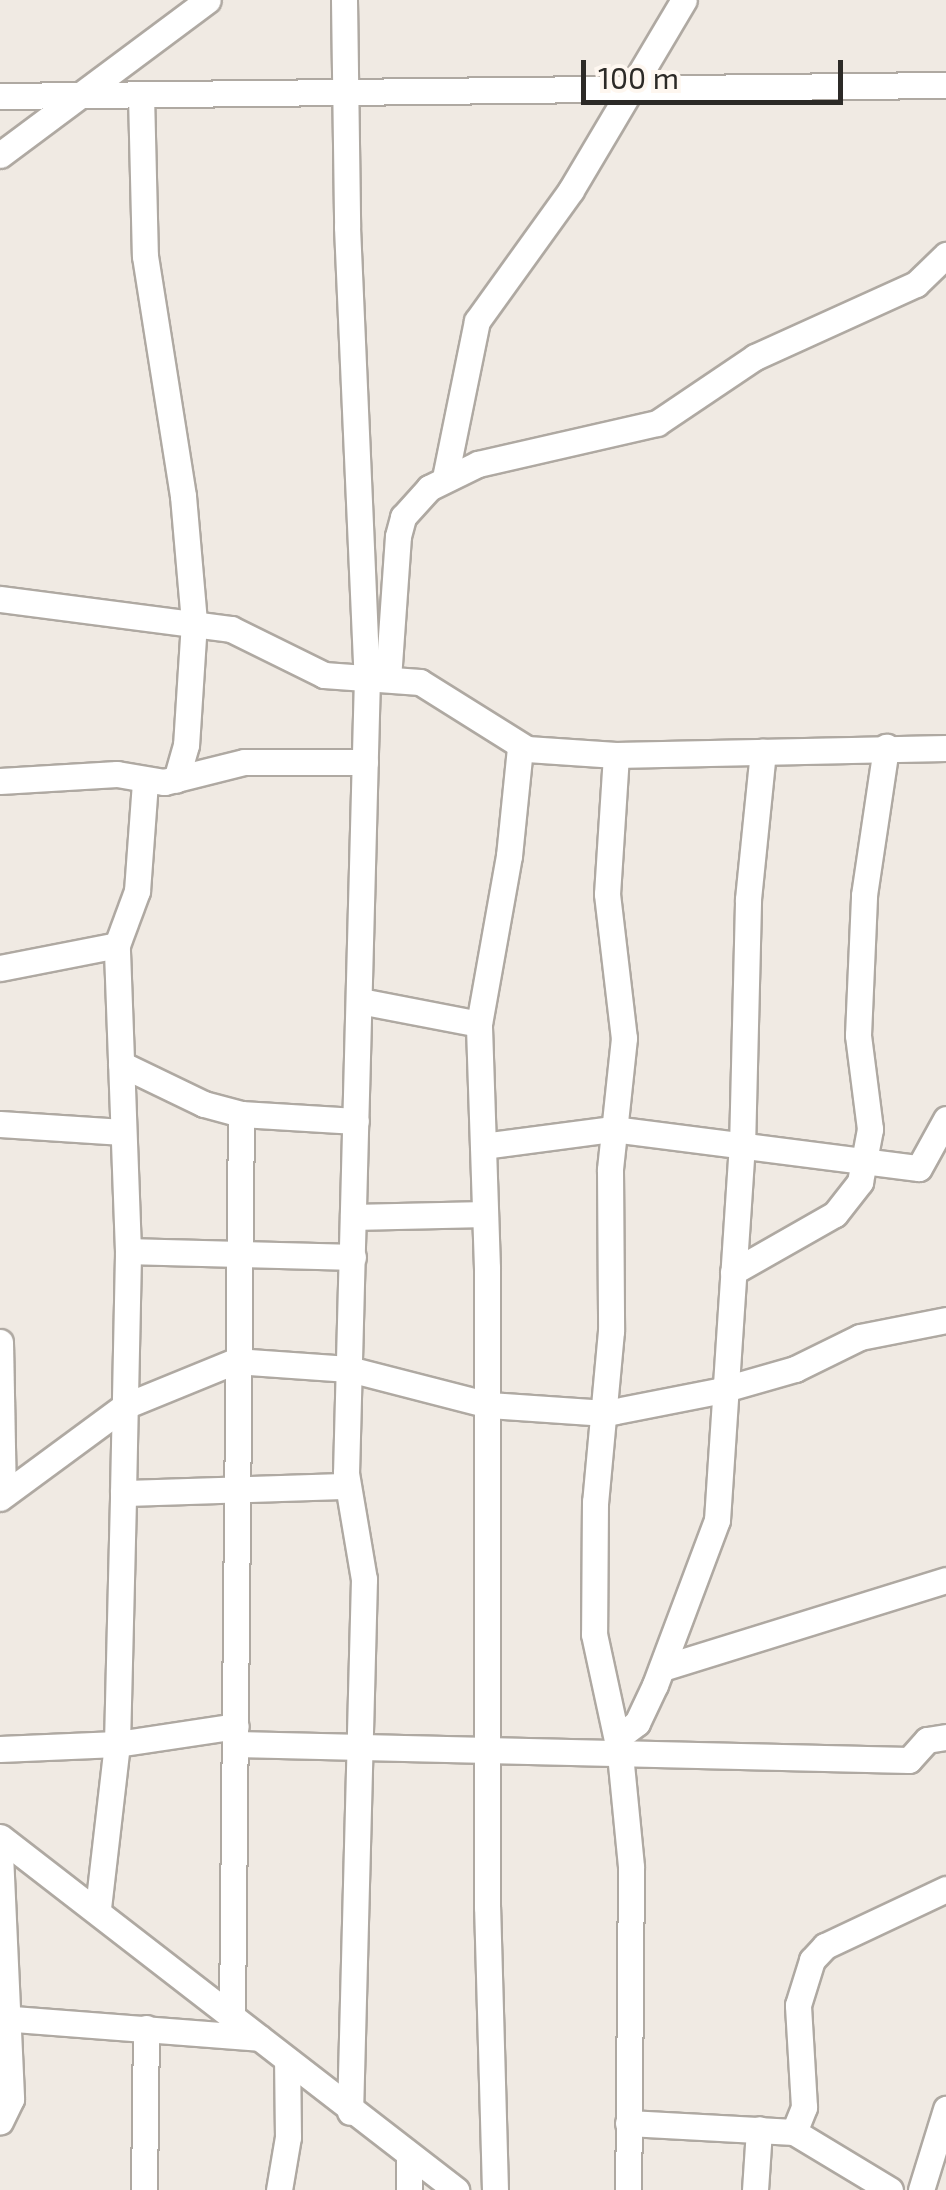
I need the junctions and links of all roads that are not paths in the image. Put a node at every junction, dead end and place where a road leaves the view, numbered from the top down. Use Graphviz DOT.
graph roads {
  1 [pos="208,0"];
  2 [pos="344,0"];
  3 [pos="684,0"];
  4 [pos="946,85"];
  5 [pos="85,94"];
  6 [pos="628,94"];
  7 [pos="141,95"];
  8 [pos="0,96"];
  9 [pos="345,96"];
  10 [pos="0,155"];
  11 [pos="946,255"];
  12 [pos="445,478"];
  13 [pos="0,599"];
  14 [pos="194,622"];
  15 [pos="378,678"];
  16 [pos="520,747"];
  17 [pos="886,747"];
  18 [pos="946,748"];
  19 [pos="762,752"];
  20 [pos="616,755"];
  21 [pos="365,762"];
  22 [pos="0,780"];
  23 [pos="145,780"];
  24 [pos="176,780"];
  25 [pos="118,945"];
  26 [pos="0,968"];
  27 [pos="360,1001"];
  28 [pos="479,1024"];
  29 [pos="121,1064"];
  30 [pos="241,1114"];
  31 [pos="946,1119"];
  32 [pos="356,1121"];
  33 [pos="0,1124"];
  34 [pos="612,1130"];
  35 [pos="123,1132"];
  36 [pos="483,1146"];
  37 [pos="742,1148"];
  38 [pos="866,1163"];
  39 [pos="485,1214"];
  40 [pos="353,1217"];
  41 [pos="128,1251"];
  42 [pos="238,1252"];
  43 [pos="353,1258"];
  44 [pos="734,1272"];
  45 [pos="946,1320"];
  46 [pos="0,1342"];
  47 [pos="235,1361"];
  48 [pos="349,1368"];
  49 [pos="726,1389"];
  50 [pos="489,1405"];
  51 [pos="125,1406"];
  52 [pos="606,1412"];
  53 [pos="235,1485"];
  54 [pos="346,1486"];
  55 [pos="123,1493"];
  56 [pos="2,1496"];
  57 [pos="946,1580"];
  58 [pos="662,1668"];
  59 [pos="236,1735"];
  60 [pos="946,1737"];
  61 [pos="116,1744"];
  62 [pos="358,1746"];
  63 [pos="618,1746"];
  64 [pos="0,1748"];
  65 [pos="490,1751"];
  66 [pos="0,1837"];
  67 [pos="0,1854"];
  68 [pos="946,1889"];
  69 [pos="98,1908"];
  70 [pos="232,2016"];
  71 [pos="4,2018"];
  72 [pos="146,2028"];
  73 [pos="259,2038"];
  74 [pos="287,2060"];
  75 [pos="946,2109"];
  76 [pos="350,2112"];
  77 [pos="0,2122"];
  78 [pos="628,2124"];
  79 [pos="759,2129"];
  80 [pos="794,2132"];
  81 [pos="409,2155"];
  82 [pos="144,2190"];
  83 [pos="280,2190"];
  84 [pos="409,2190"];
  85 [pos="456,2190"];
  86 [pos="495,2190"];
  87 [pos="628,2190"];
  88 [pos="755,2190"];
  89 [pos="890,2190"];
  90 [pos="920,2190"];
  1 -- 5 [label="street"];
  2 -- 9 [label="street"];
  3 -- 6 [label="street"];
  4 -- 6 [label="street"];
  5 -- 7 [label="street"];
  5 -- 8 [label="street"];
  5 -- 10 [label="street"];
  6 -- 9 [label="street"];
  6 -- 12 [label="street"];
  7 -- 9 [label="street"];
  7 -- 14 [label="street"];
  9 -- 15 [label="street"];
  11 -- 12 [label="street"];
  12 -- 15 [label="street"];
  13 -- 14 [label="street"];
  14 -- 15 [label="street"];
  14 -- 24 [label="street"];
  15 -- 16 [label="street"];
  15 -- 21 [label="street"];
  16 -- 20 [label="street"];
  16 -- 28 [label="street"];
  17 -- 18 [label="street"];
  17 -- 19 [label="street"];
  17 -- 38 [label="street"];
  19 -- 20 [label="street"];
  19 -- 37 [label="street"];
  20 -- 34 [label="street"];
  21 -- 24 [label="street"];
  21 -- 27 [label="street"];
  22 -- 23 [label="street"];
  23 -- 24 [label="street"];
  23 -- 25 [label="street"];
  25 -- 26 [label="street"];
  25 -- 29 [label="street"];
  27 -- 28 [label="street"];
  27 -- 32 [label="street"];
  28 -- 36 [label="street"];
  29 -- 30 [label="street"];
  29 -- 35 [label="street"];
  30 -- 32 [label="street"];
  30 -- 42 [label="street"];
  31 -- 38 [label="street"];
  32 -- 40 [label="street"];
  33 -- 35 [label="street"];
  34 -- 36 [label="street"];
  34 -- 37 [label="street"];
  34 -- 52 [label="street"];
  35 -- 41 [label="street"];
  36 -- 39 [label="street"];
  37 -- 38 [label="street"];
  37 -- 44 [label="street"];
  38 -- 44 [label="street"];
  39 -- 40 [label="street"];
  39 -- 50 [label="street"];
  40 -- 43 [label="street"];
  41 -- 42 [label="street"];
  41 -- 51 [label="street"];
  42 -- 43 [label="street"];
  42 -- 47 [label="street"];
  43 -- 48 [label="street"];
  44 -- 49 [label="street"];
  45 -- 49 [label="street"];
  46 -- 56 [label="street"];
  47 -- 48 [label="street"];
  47 -- 51 [label="street"];
  47 -- 53 [label="street"];
  48 -- 50 [label="street"];
  48 -- 54 [label="street"];
  49 -- 52 [label="street"];
  49 -- 58 [label="street"];
  50 -- 52 [label="street"];
  50 -- 65 [label="street"];
  51 -- 55 [label="street"];
  51 -- 56 [label="street"];
  52 -- 63 [label="street"];
  53 -- 54 [label="street"];
  53 -- 55 [label="street"];
  53 -- 59 [label="street"];
  54 -- 62 [label="street"];
  55 -- 61 [label="street"];
  57 -- 58 [label="street"];
  58 -- 63 [label="street"];
  59 -- 61 [label="street"];
  59 -- 62 [label="street"];
  59 -- 70 [label="street"];
  60 -- 63 [label="street"];
  61 -- 64 [label="street"];
  61 -- 69 [label="street"];
  62 -- 65 [label="street"];
  62 -- 76 [label="street"];
  63 -- 65 [label="street"];
  63 -- 78 [label="street"];
  65 -- 86 [label="street"];
  66 -- 69 [label="street"];
  67 -- 71 [label="street"];
  68 -- 80 [label="street"];
  69 -- 70 [label="street"];
  70 -- 73 [label="street"];
  71 -- 72 [label="street"];
  71 -- 77 [label="street"];
  72 -- 73 [label="street"];
  72 -- 82 [label="street"];
  73 -- 74 [label="street"];
  74 -- 76 [label="street"];
  74 -- 83 [label="street"];
  75 -- 90 [label="street"];
  76 -- 81 [label="street"];
  78 -- 79 [label="street"];
  78 -- 87 [label="street"];
  79 -- 80 [label="street"];
  79 -- 88 [label="street"];
  80 -- 89 [label="street"];
  81 -- 84 [label="street"];
  81 -- 85 [label="street"];
}
